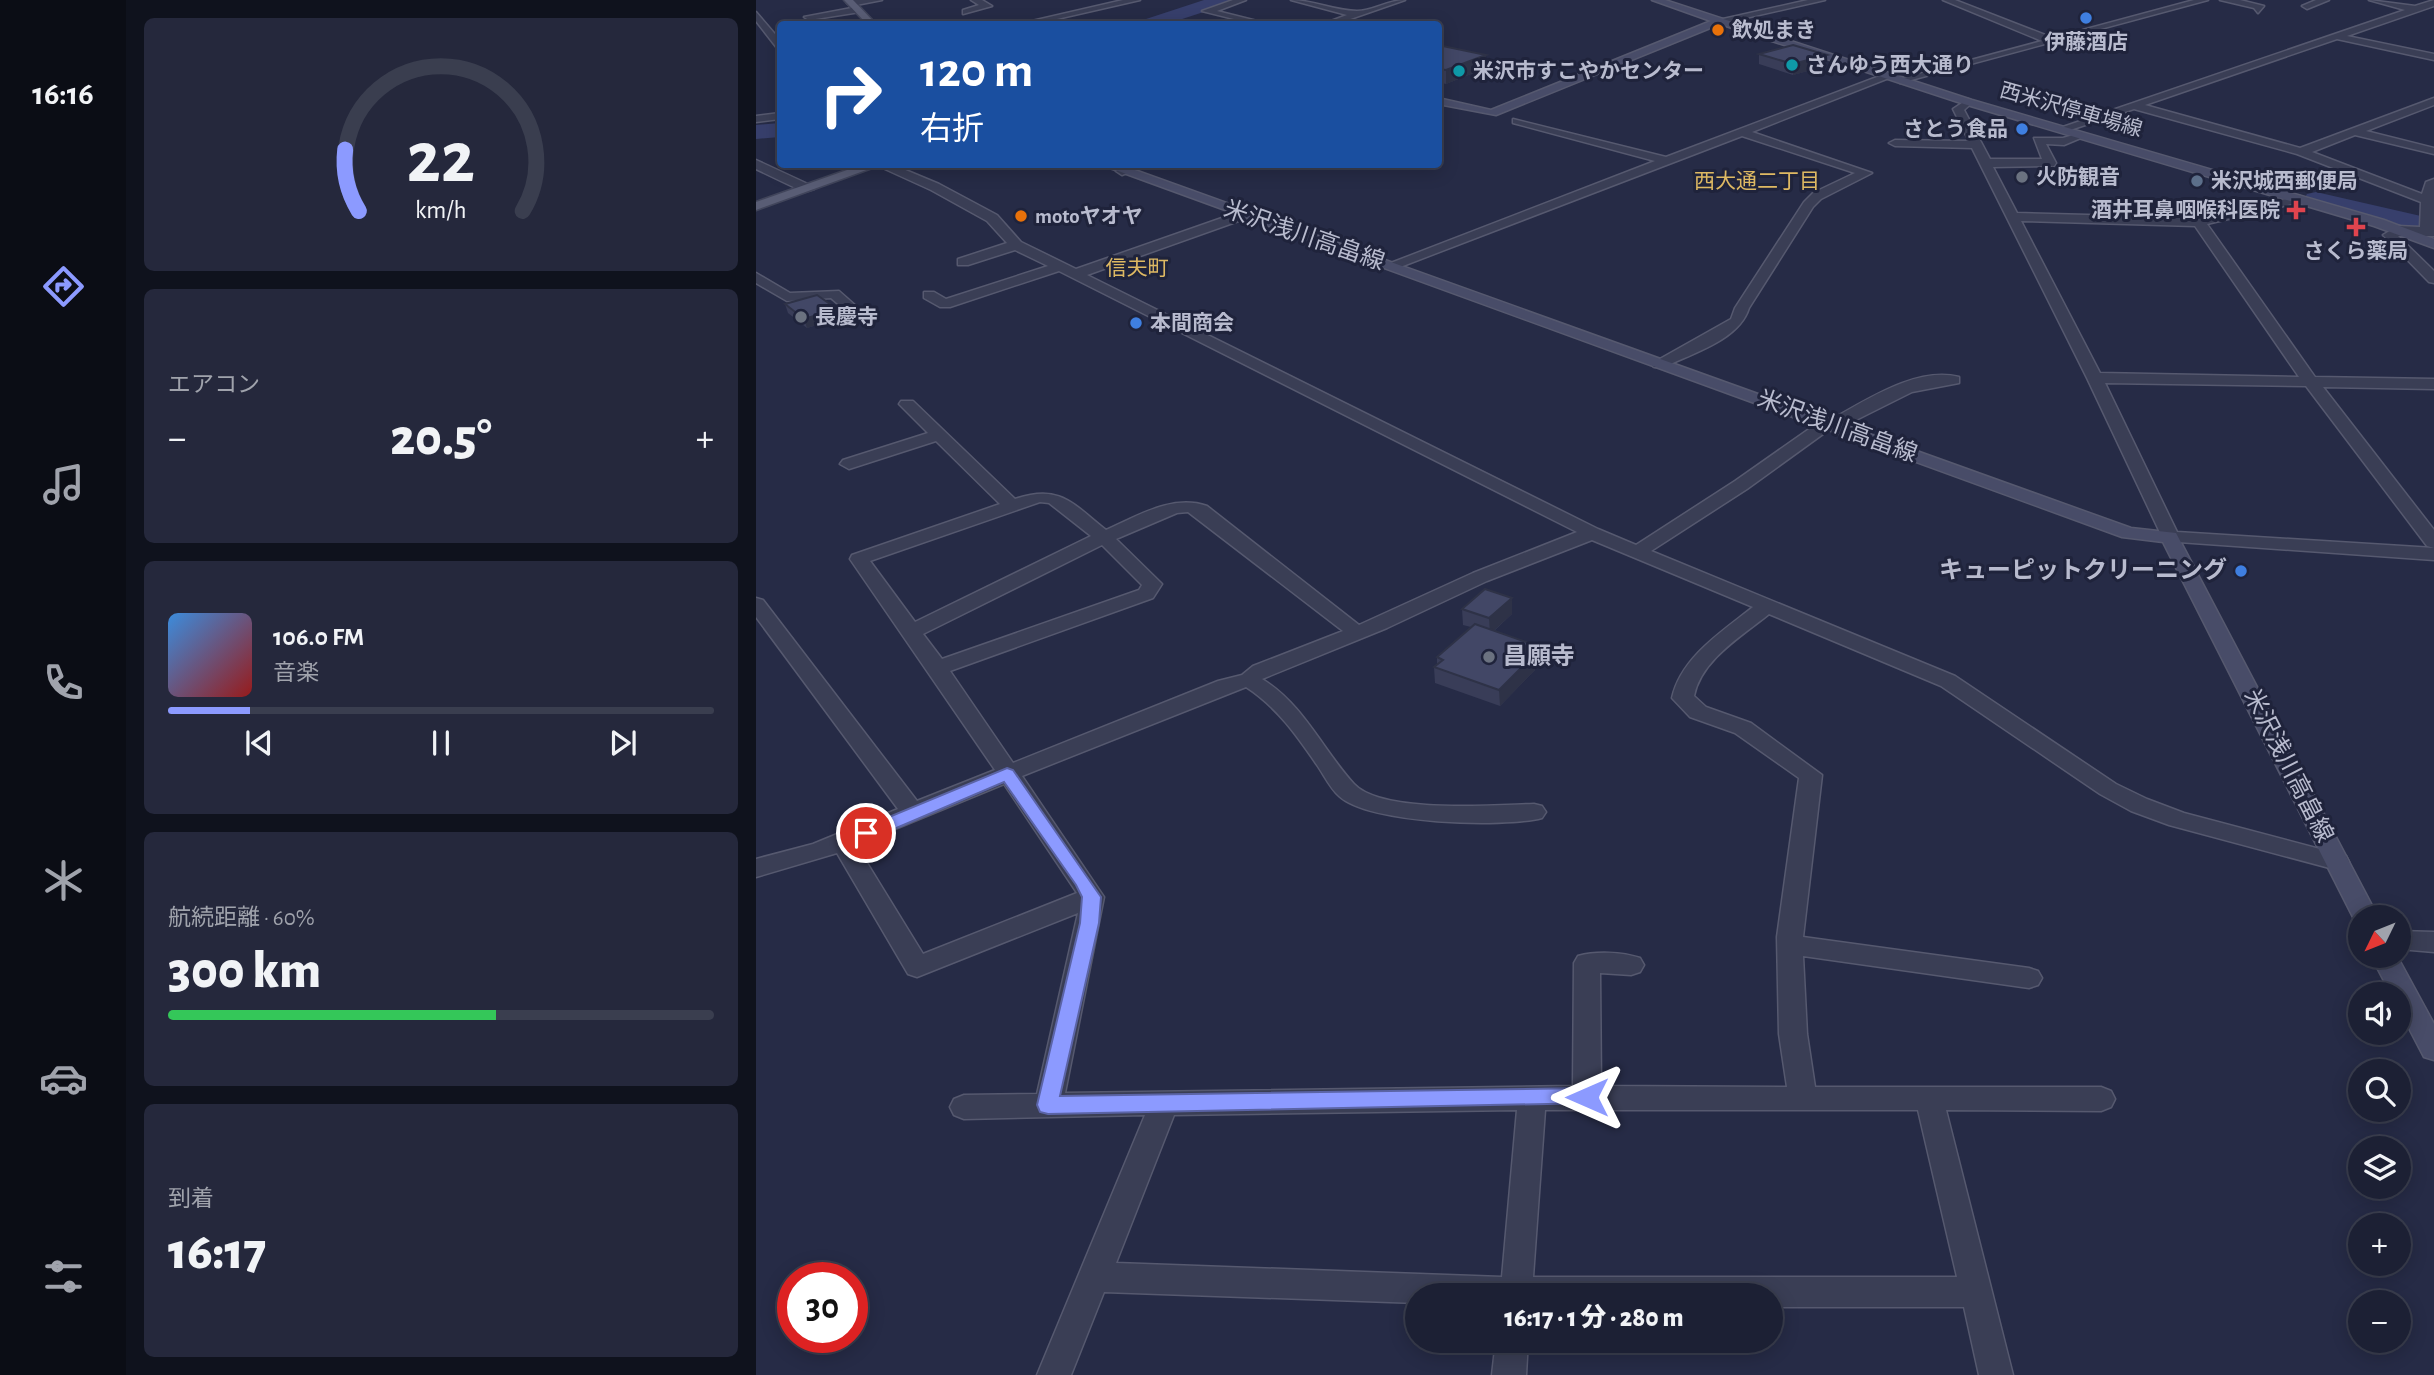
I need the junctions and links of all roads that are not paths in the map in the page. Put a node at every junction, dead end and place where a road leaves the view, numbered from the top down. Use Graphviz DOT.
graph roads {
  1 [pos="878,0"];
  2 [pos="975,0"];
  3 [pos="1136,0"];
  4 [pos="1242,0"];
  5 [pos="1295,0"];
  6 [pos="1401,0"];
  7 [pos="1656,0"];
  8 [pos="1821,0"];
  9 [pos="1947,0"];
  10 [pos="2224,0"];
  11 [pos="2325,0"];
  12 [pos="2373,0"];
  13 [pos="2434,3"];
  14 [pos="852,4"];
  15 [pos="2207,4"];
  16 [pos="2307,6"];
  17 [pos="2258,10"];
  18 [pos="2417,10"];
  19 [pos="966,12"];
  20 [pos="1357,14"];
  21 [pos="756,15"];
  22 [pos="809,17"];
  23 [pos="1051,19"];
  24 [pos="869,21"];
  25 [pos="1040,21"];
  26 [pos="1057,21"];
  27 [pos="1254,21"];
  28 [pos="1337,21"];
  29 [pos="1719,21"];
  30 [pos="2337,37"];
  31 [pos="2052,40"];
  32 [pos="777,42"];
  33 [pos="2434,57"];
  34 [pos="1889,76"];
  35 [pos="1904,81"];
  36 [pos="2434,100"];
  37 [pos="1442,102"];
  38 [pos="1968,102"];
  39 [pos="2133,105"];
  40 [pos="777,116"];
  41 [pos="756,119"];
  42 [pos="1517,121"];
  43 [pos="2063,129"];
  44 [pos="1738,131"];
  45 [pos="2355,132"];
  46 [pos="2083,135"];
  47 [pos="1895,143"];
  48 [pos="1976,145"];
  49 [pos="2434,151"];
  50 [pos="2301,152"];
  51 [pos="1665,160"];
  52 [pos="1985,163"];
  53 [pos="756,164"];
  54 [pos="867,168"];
  55 [pos="888,168"];
  56 [pos="1115,168"];
  57 [pos="1131,168"];
  58 [pos="1122,171"];
  59 [pos="2434,183"];
  60 [pos="808,189"];
  61 [pos="2296,199"];
  62 [pos="756,206"];
  63 [pos="2427,206"];
  64 [pos="1244,215"];
  65 [pos="2013,218"];
  66 [pos="2199,222"];
  67 [pos="2398,230"];
  68 [pos="2429,231"];
  69 [pos="2434,244"];
  70 [pos="1016,245"];
  71 [pos="963,262"];
  72 [pos="1390,266"];
  73 [pos="1066,271"];
  74 [pos="756,277"];
  75 [pos="2434,279"];
  76 [pos="929,295"];
  77 [pos="849,306"];
  78 [pos="1659,364"];
  79 [pos="2095,378"];
  80 [pos="1953,380"];
  81 [pos="2310,381"];
  82 [pos="2434,384"];
  83 [pos="907,404"];
  84 [pos="1831,424"];
  85 [pos="939,435"];
  86 [pos="849,464"];
  87 [pos="1012,506"];
  88 [pos="1592,533"];
  89 [pos="1104,537"];
  90 [pos="2170,537"];
  91 [pos="2434,542"];
  92 [pos="1637,552"];
  93 [pos="2434,554"];
  94 [pos="756,604"];
  95 [pos="1767,606"];
  96 [pos="911,632"];
  97 [pos="1356,632"];
  98 [pos="938,668"];
  99 [pos="1249,680"];
  100 [pos="1007,774"];
  101 [pos="913,812"];
  102 [pos="1534,812"];
  103 [pos="843,844"];
  104 [pos="2337,862"];
  105 [pos="756,868"];
  106 [pos="1092,897"];
  107 [pos="2359,905"];
  108 [pos="2412,941"];
  109 [pos="2434,942"];
  110 [pos="1790,944"];
  111 [pos="1631,965"];
  112 [pos="2390,968"];
  113 [pos="2029,978"];
  114 [pos="2434,1049"];
  115 [pos="1532,1097"];
  116 [pos="1587,1097"];
  117 [pos="1803,1097"];
  118 [pos="1929,1098"];
  119 [pos="2101,1099"];
  120 [pos="1163,1104"];
  121 [pos="1048,1105"];
  122 [pos="964,1107"];
  123 [pos="1096,1277"];
  124 [pos="1517,1283"];
  125 [pos="1405,1290"];
  126 [pos="1977,1292"];
  127 [pos="1783,1293"];
  128 [pos="1511,1353"];
  129 [pos="1054,1375"];
  130 [pos="1509,1375"];
  131 [pos="1996,1375"];
  1 -- 14 [label="street"];
  2 -- 19 [label="street"];
  3 -- 23 [label="street"];
  4 -- 27 [label="street"];
  5 -- 20 [label="street"];
  6 -- 20 [label="street"];
  7 -- 29 [label="main road, 西米沢停車場線"];
  8 -- 29 [label="street"];
  9 -- 31 [label="street"];
  10 -- 17 [label="street"];
  11 -- 16 [label="street"];
  12 -- 18 [label="street"];
  13 -- 18 [label="street"];
  14 -- 22 [label="street"];
  14 -- 24 [label="main road"];
  15 -- 31 [label="street"];
  18 -- 30 [label="street"];
  20 -- 28 [label="street"];
  21 -- 32 [label="street"];
  23 -- 25 [label="street"];
  23 -- 26 [label="street"];
  29 -- 34 [label="main road, 西米沢停車場線"];
  29 -- 37 [label="main road"];
  30 -- 33 [label="street"];
  30 -- 39 [label="street"];
  31 -- 35 [label="street"];
  34 -- 35 [label="main road, 西米沢停車場線"];
  34 -- 44 [label="street"];
  35 -- 38 [label="main road, 西米沢停車場線"];
  36 -- 45 [label="street"];
  38 -- 43 [label="main road, 西米沢停車場線"];
  38 -- 48 [label="street"];
  39 -- 43 [label="street"];
  39 -- 50 [label="street"];
  40 -- 41 [label="street"];
  42 -- 51 [label="street"];
  43 -- 46 [label="main road, 西米沢停車場線"];
  44 -- 51 [label="street"];
  44 -- 78 [label="street"];
  45 -- 49 [label="street"];
  45 -- 50 [label="street"];
  46 -- 52 [label="street"];
  46 -- 61 [label="main road, 西米沢停車場線"];
  47 -- 48 [label="street"];
  48 -- 52 [label="street"];
  50 -- 63 [label="street"];
  51 -- 72 [label="street"];
  52 -- 65 [label="street"];
  53 -- 60 [label="street"];
  54 -- 60 [label="main road"];
  55 -- 70 [label="street"];
  56 -- 58 [label="main road, 米沢浅川高畠線"];
  57 -- 58 [label="street"];
  58 -- 64 [label="main road, 米沢浅川高畠線"];
  59 -- 63 [label="street"];
  60 -- 62 [label="main road"];
  61 -- 66 [label="street"];
  61 -- 67 [label="main road, 西米沢停車場線"];
  63 -- 68 [label="street"];
  64 -- 72 [label="main road, 米沢浅川高畠線"];
  64 -- 73 [label="street"];
  65 -- 66 [label="street"];
  65 -- 79 [label="street"];
  66 -- 81 [label="street"];
  67 -- 68 [label="street"];
  67 -- 69 [label="main road, 西米沢停車場線"];
  67 -- 75 [label="street"];
  70 -- 71 [label="street"];
  70 -- 73 [label="street"];
  72 -- 78 [label="main road, 米沢浅川高畠線"];
  73 -- 76 [label="street"];
  73 -- 88 [label="street"];
  74 -- 77 [label="street"];
  78 -- 84 [label="main road, 米沢浅川高畠線"];
  79 -- 81 [label="street"];
  79 -- 90 [label="street"];
  80 -- 84 [label="street"];
  81 -- 82 [label="street"];
  81 -- 91 [label="street"];
  83 -- 85 [label="street"];
  84 -- 90 [label="main road, 米沢浅川高畠線"];
  84 -- 92 [label="street"];
  85 -- 86 [label="street"];
  85 -- 87 [label="street"];
  87 -- 89 [label="street"];
  87 -- 96 [label="street"];
  88 -- 92 [label="street"];
  88 -- 97 [label="street"];
  89 -- 96 [label="street"];
  89 -- 97 [label="street"];
  89 -- 98 [label="street"];
  90 -- 93 [label="street"];
  90 -- 104 [label="main road, 米沢浅川高畠線"];
  92 -- 95 [label="street"];
  94 -- 101 [label="street"];
  95 -- 104 [label="street"];
  95 -- 110 [label="street"];
  96 -- 98 [label="street"];
  97 -- 99 [label="street"];
  98 -- 100 [label="street"];
  99 -- 100 [label="street"];
  99 -- 102 [label="street"];
  100 -- 101 [label="street"];
  100 -- 106 [label="street"];
  101 -- 103 [label="street"];
  103 -- 105 [label="street"];
  103 -- 106 [label="street"];
  104 -- 107 [label="main road, 米沢浅川高畠線"];
  106 -- 121 [label="street"];
  108 -- 109 [label="street"];
  110 -- 113 [label="street"];
  110 -- 117 [label="street"];
  111 -- 116 [label="street"];
  112 -- 114 [label="main road"];
  115 -- 116 [label="street"];
  115 -- 120 [label="street"];
  115 -- 124 [label="street"];
  116 -- 117 [label="street"];
  117 -- 118 [label="street"];
  118 -- 119 [label="street"];
  118 -- 126 [label="street"];
  120 -- 121 [label="street"];
  120 -- 123 [label="street"];
  121 -- 122 [label="street"];
  123 -- 125 [label="street"];
  123 -- 129 [label="street"];
  126 -- 127 [label="street"];
  126 -- 131 [label="street"];
  128 -- 130 [label="street"];
}
